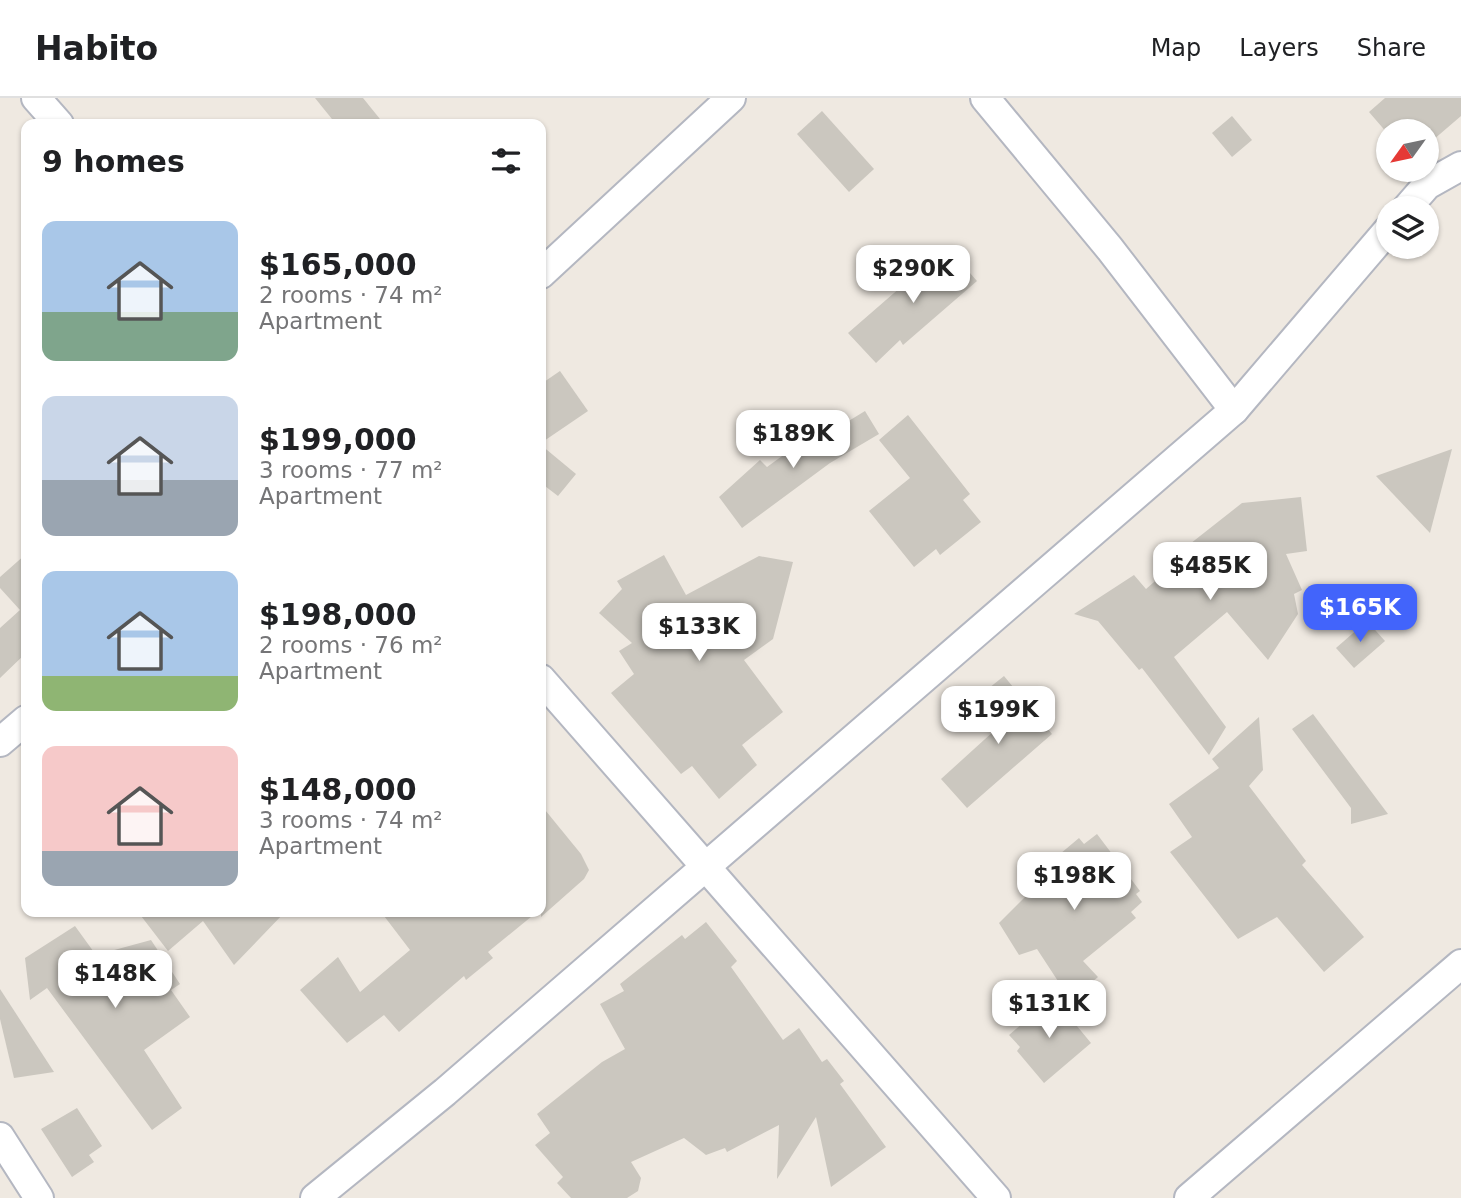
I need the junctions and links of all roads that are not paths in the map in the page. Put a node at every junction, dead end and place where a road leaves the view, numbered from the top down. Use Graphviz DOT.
graph roads {
  1 [pos="36,98"];
  2 [pos="731,98"];
  3 [pos="985,98"];
  4 [pos="55,119"];
  5 [pos="1461,166"];
  6 [pos="1417,196"];
  7 [pos="1376,244"];
  8 [pos="546,269"];
  9 [pos="1234,410"];
  10 [pos="546,685"];
  11 [pos="21,724"];
  12 [pos="0,742"];
  13 [pos="706,866"];
  14 [pos="1461,964"];
  15 [pos="0,1137"];
  16 [pos="39,1198"];
  17 [pos="315,1198"];
  18 [pos="996,1198"];
  19 [pos="1189,1198"];
  1 -- 4 [label="street"];
  2 -- 8 [label="street"];
  3 -- 9 [label="street"];
  5 -- 6 [label="street"];
  7 -- 9 [label="street"];
  9 -- 13 [label="street"];
  10 -- 13 [label="street"];
  11 -- 12 [label="street"];
  13 -- 17 [label="street"];
  13 -- 18 [label="street"];
  14 -- 19 [label="street"];
  15 -- 16 [label="street"];
}
